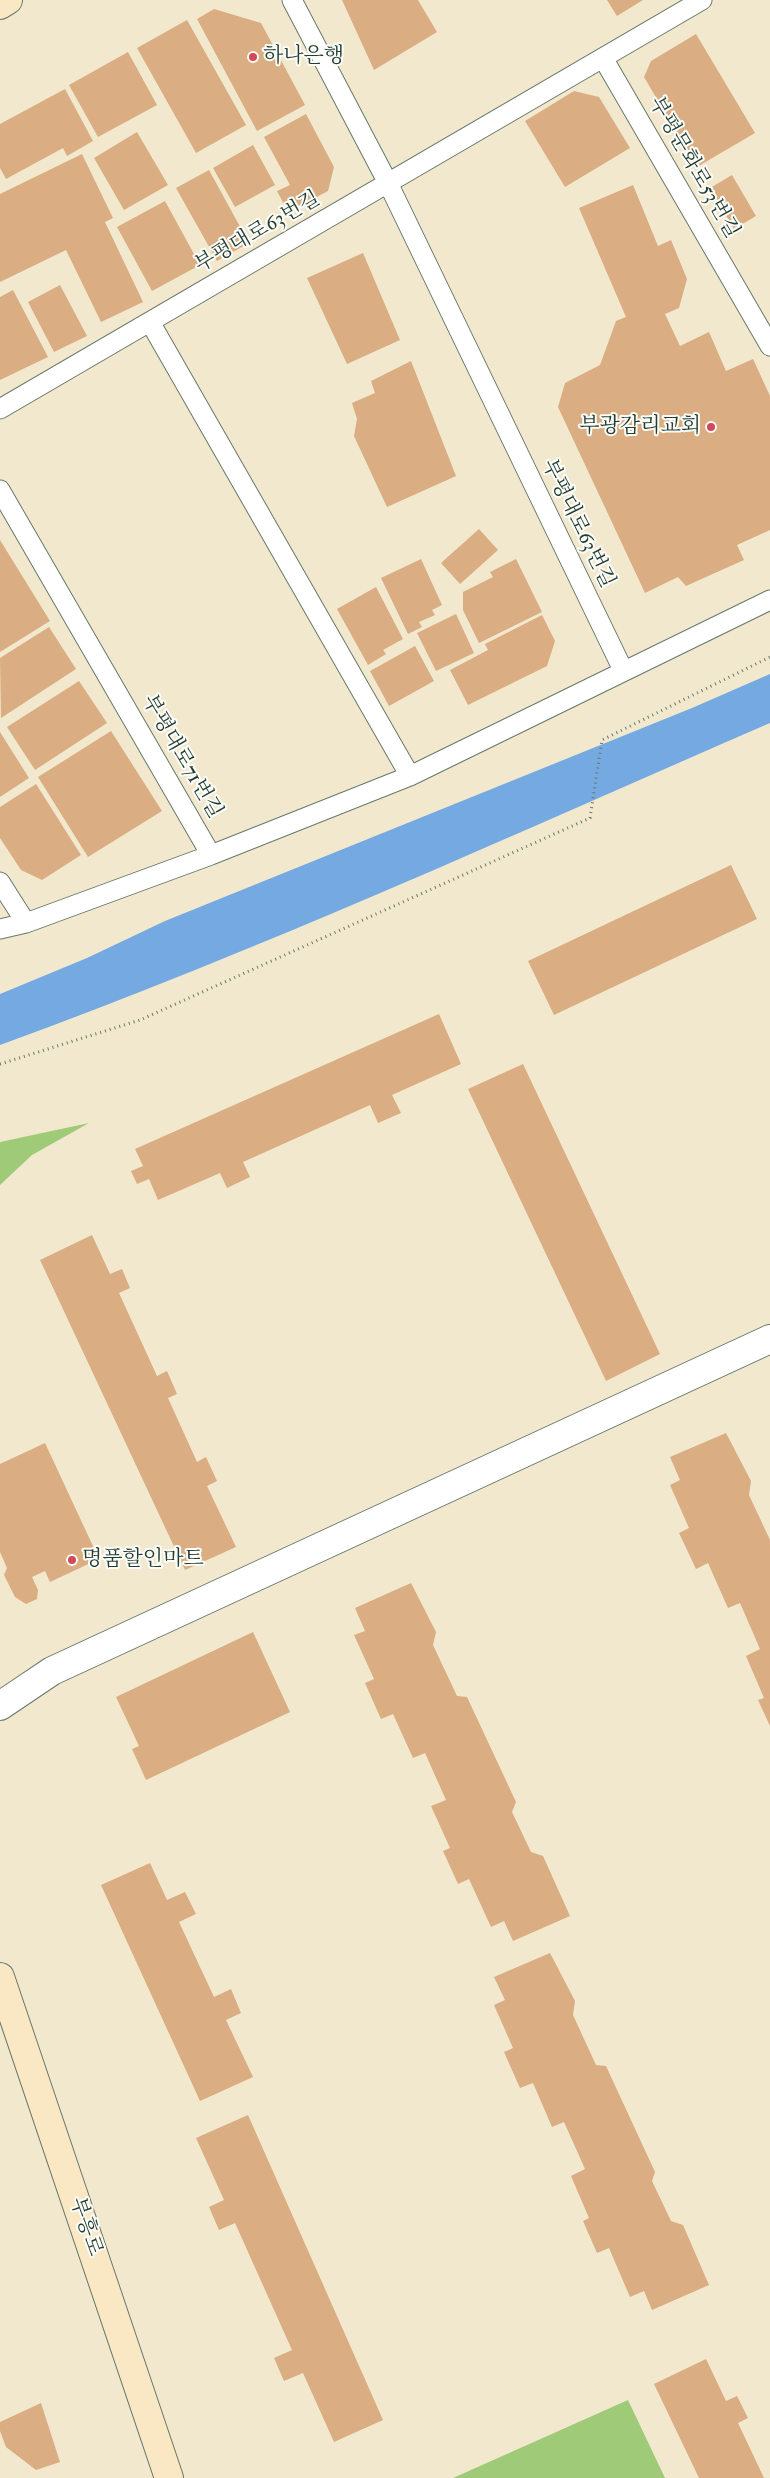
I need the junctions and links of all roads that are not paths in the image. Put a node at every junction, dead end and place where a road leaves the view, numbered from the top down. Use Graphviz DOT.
graph roads {
  1 [pos="8,0"];
  2 [pos="292,0"];
  3 [pos="702,0"];
  4 [pos="0,5"];
  5 [pos="603,58"];
  6 [pos="388,183"];
  7 [pos="150,322"];
  8 [pos="770,346"];
  9 [pos="0,409"];
  10 [pos="0,490"];
  11 [pos="6,514"];
  12 [pos="770,600"];
  13 [pos="623,670"];
  14 [pos="410,776"];
  15 [pos="212,855"];
  16 [pos="0,882"];
  17 [pos="26,923"];
  18 [pos="0,929"];
  19 [pos="770,1339"];
  20 [pos="0,1706"];
  21 [pos="0,1977"];
  22 [pos="169,2478"];
  1 -- 4 [label="main road"];
  2 -- 6 [label="lane, 부평대로63번길"];
  3 -- 5 [label="lane"];
  5 -- 6 [label="lane"];
  5 -- 8 [label="lane, 부평문화로53번길"];
  6 -- 7 [label="lane, 부평대로63번길"];
  6 -- 13 [label="lane, 부평대로63번길"];
  7 -- 9 [label="lane, 부평대로63번길"];
  7 -- 14 [label="lane"];
  10 -- 11 [label="lane, 부평대로71번길"];
  11 -- 15 [label="lane, 부평대로71번길"];
  12 -- 13 [label="lane"];
  13 -- 14 [label="lane"];
  14 -- 15 [label="lane"];
  15 -- 17 [label="lane"];
  16 -- 17 [label="lane"];
  17 -- 18 [label="lane"];
  19 -- 20 [label="street"];
  21 -- 22 [label="main road, 부흥로"];
}
